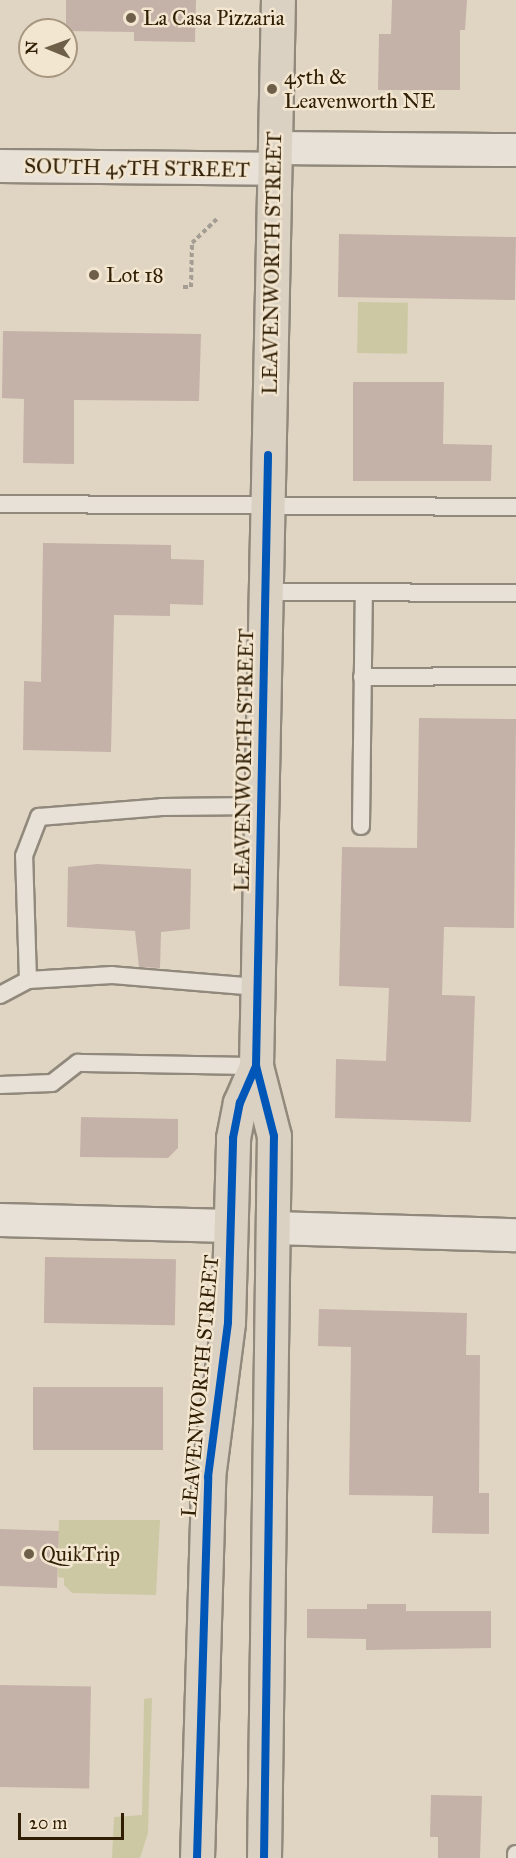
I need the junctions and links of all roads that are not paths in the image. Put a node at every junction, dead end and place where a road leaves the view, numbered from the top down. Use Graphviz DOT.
graph roads {
  1 [pos="278,0"];
  2 [pos="516,150"];
  3 [pos="274,159"];
  4 [pos="0,166"];
  5 [pos="0,504"];
  6 [pos="267,505"];
  7 [pos="516,507"];
  8 [pos="265,592"];
  9 [pos="364,592"];
  10 [pos="516,593"];
  11 [pos="516,676"];
  12 [pos="362,677"];
  13 [pos="261,806"];
  14 [pos="361,826"];
  15 [pos="28,980"];
  16 [pos="257,987"];
  17 [pos="0,995"];
  18 [pos="256,1066"];
  19 [pos="0,1085"];
  20 [pos="0,1220"];
  21 [pos="230,1226"];
  22 [pos="273,1228"];
  23 [pos="516,1235"];
  24 [pos="192,1849"];
  25 [pos="264,1858"];
  1 -- 3 [label="main road, LEAVENWORTH STREET"];
  2 -- 3 [label="street, SOUTH 45TH STREET"];
  3 -- 4 [label="street, SOUTH 45TH STREET"];
  3 -- 6 [label="main road, LEAVENWORTH STREET"];
  5 -- 6 [label="lane"];
  6 -- 7 [label="lane"];
  6 -- 8 [label="main road, LEAVENWORTH STREET"];
  8 -- 9 [label="lane"];
  8 -- 13 [label="main road, LEAVENWORTH STREET"];
  9 -- 10 [label="lane"];
  9 -- 12 [label="lane"];
  11 -- 12 [label="lane"];
  12 -- 14 [label="lane"];
  13 -- 15 [label="lane"];
  13 -- 16 [label="main road, LEAVENWORTH STREET"];
  15 -- 16 [label="lane"];
  15 -- 17 [label="lane"];
  16 -- 18 [label="main road, LEAVENWORTH STREET"];
  18 -- 19 [label="lane"];
  18 -- 21 [label="main road, LEAVENWORTH STREET"];
  18 -- 22 [label="main road, LEAVENWORTH STREET"];
  20 -- 21 [label="street"];
  21 -- 24 [label="main road, LEAVENWORTH STREET"];
  22 -- 23 [label="street"];
  22 -- 25 [label="main road, LEAVENWORTH STREET"];
}
